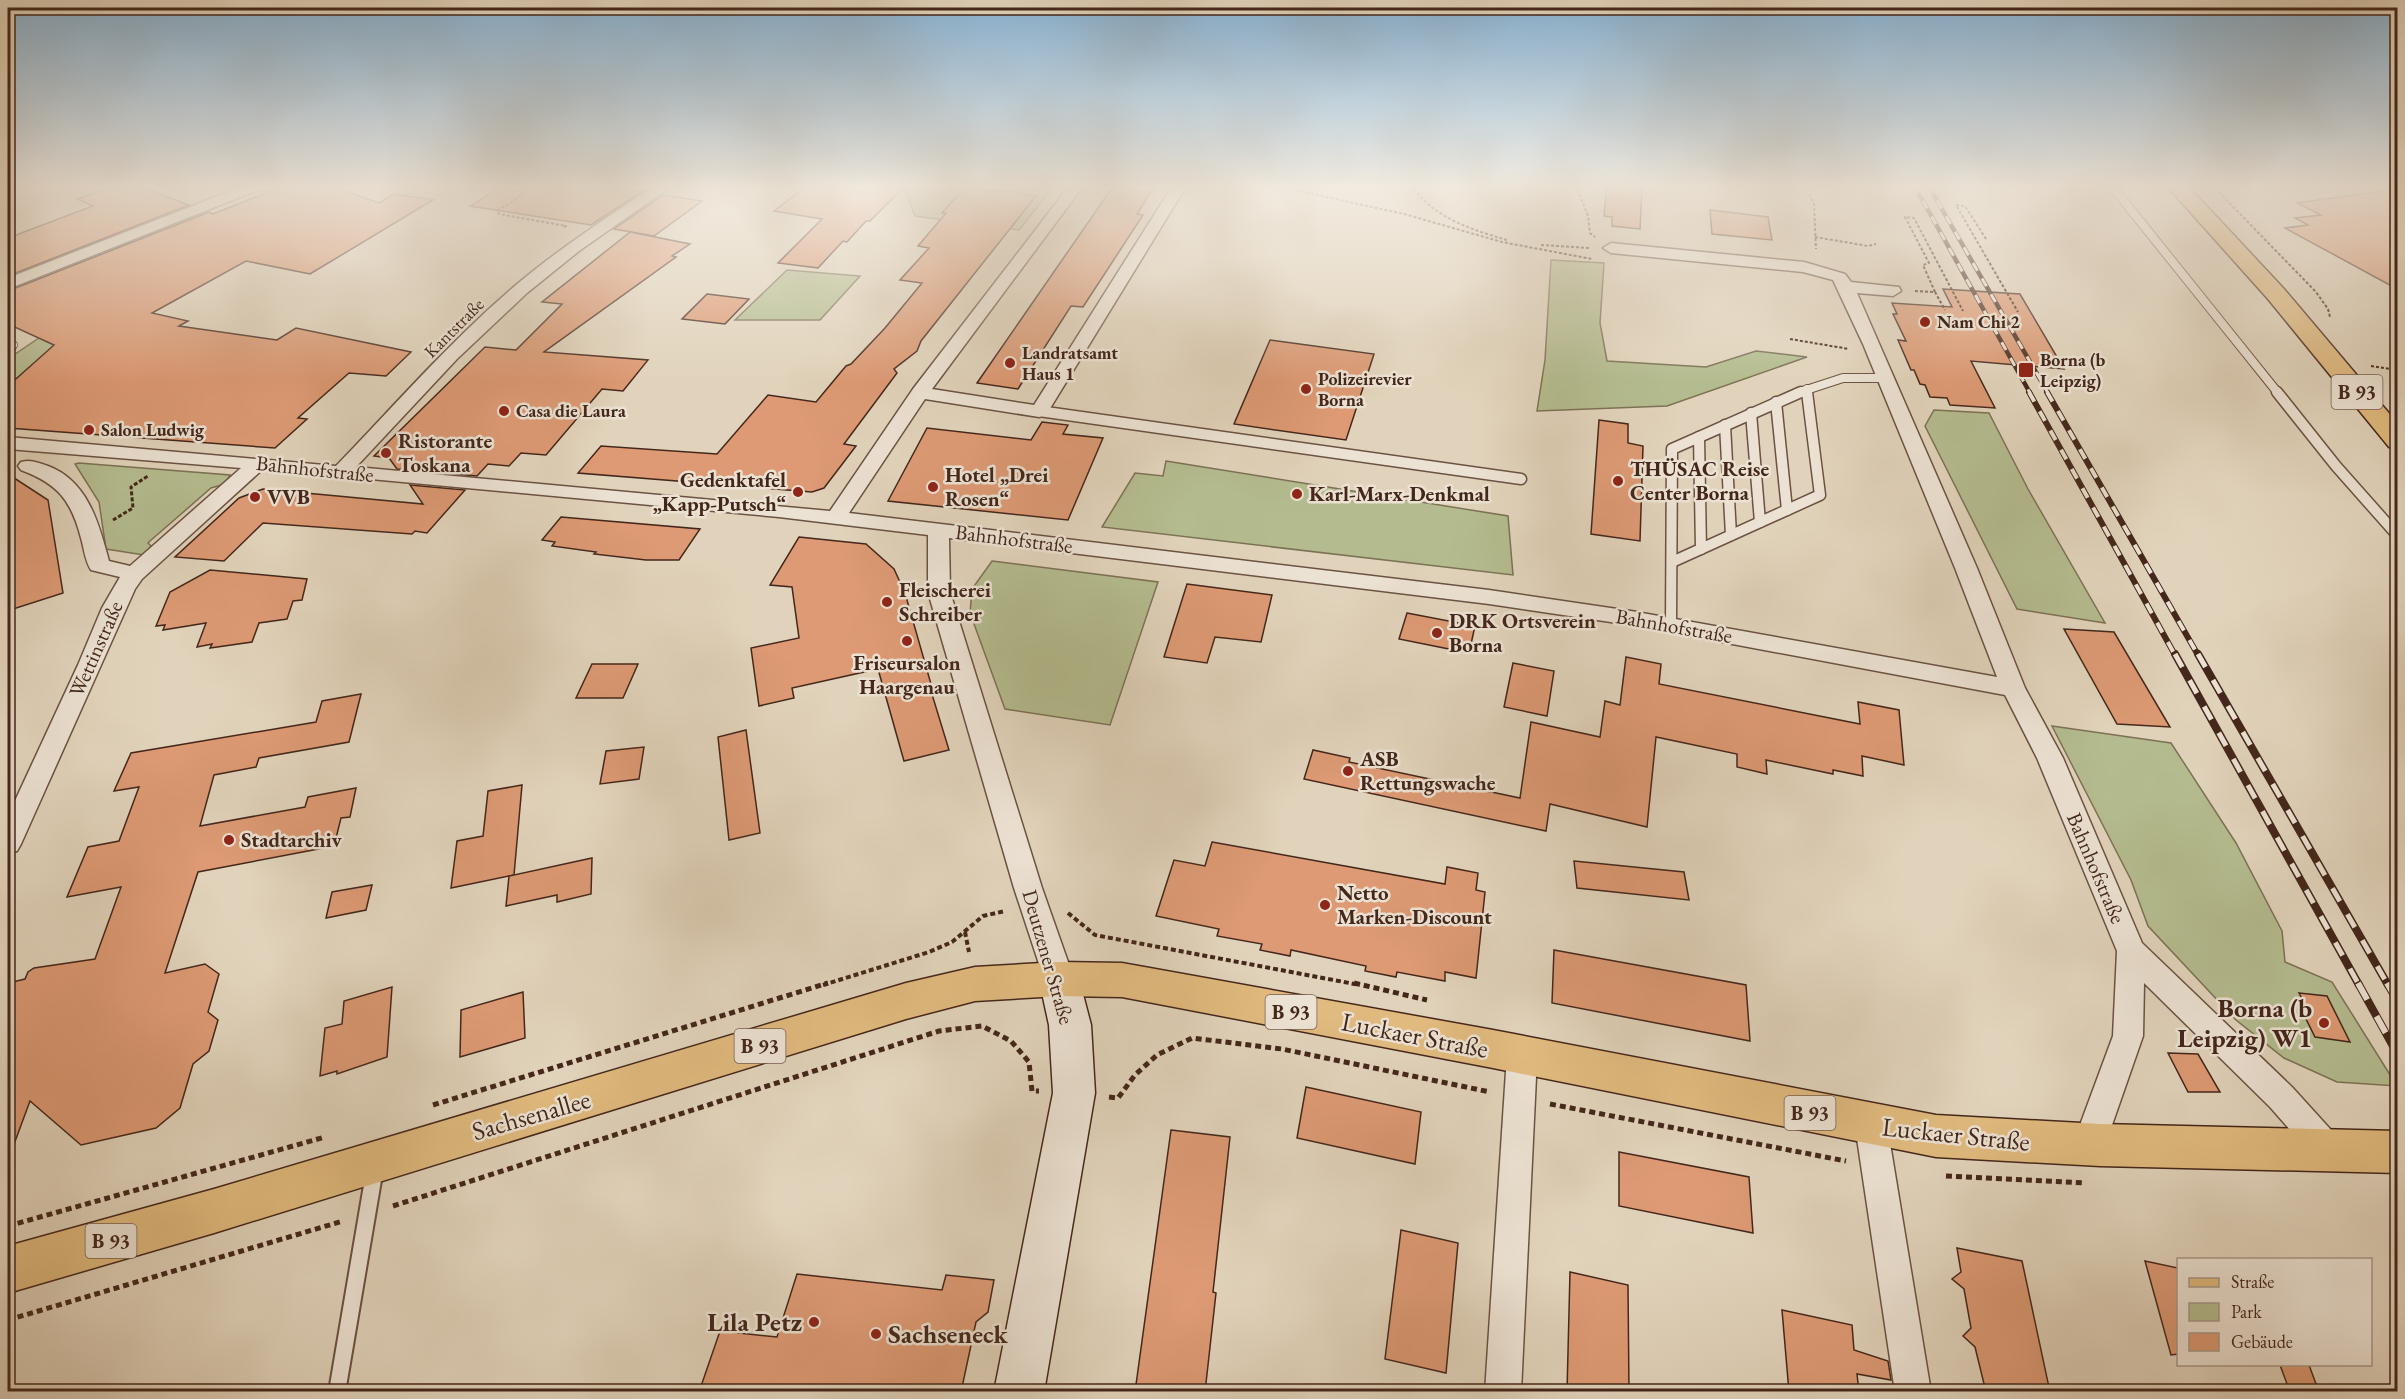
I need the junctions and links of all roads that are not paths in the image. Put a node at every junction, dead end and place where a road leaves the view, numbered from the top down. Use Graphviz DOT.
graph roads {
  1 [pos="93,250"];
  2 [pos="571,250"];
  3 [pos="1028,250"];
  4 [pos="1139,250"];
  5 [pos="1634,250"];
  6 [pos="2163,250"];
  7 [pos="2236,250"];
  8 [pos="8,284"];
  9 [pos="1846,287"];
  10 [pos="1893,291"];
  11 [pos="1884,378"];
  12 [pos="1807,389"];
  13 [pos="920,393"];
  14 [pos="1776,402"];
  15 [pos="1039,411"];
  16 [pos="1751,413"];
  17 [pos="1725,425"];
  18 [pos="1699,437"];
  19 [pos="2397,441"];
  20 [pos="8,443"];
  21 [pos="258,463"];
  22 [pos="28,466"];
  23 [pos="341,472"];
  24 [pos="1521,479"];
  25 [pos="1787,510"];
  26 [pos="835,518"];
  27 [pos="1760,522"];
  28 [pos="938,531"];
  29 [pos="1731,535"];
  30 [pos="2397,536"];
  31 [pos="1701,549"];
  32 [pos="1672,562"];
  33 [pos="134,574"];
  34 [pos="1671,625"];
  35 [pos="2013,688"];
  36 [pos="8,844"];
  37 [pos="2131,951"];
  38 [pos="1059,979"];
  39 [pos="1522,1056"];
  40 [pos="1871,1125"];
  41 [pos="2100,1145"];
  42 [pos="2330,1152"];
  43 [pos="2397,1152"];
  44 [pos="376,1163"];
  45 [pos="8,1270"];
  46 [pos="337,1392"];
  47 [pos="1019,1392"];
  48 [pos="1503,1392"];
  49 [pos="1913,1392"];
  1 -- 8 [label="street"];
  2 -- 23 [label="street, Kantstraße"];
  3 -- 13 [label="street"];
  4 -- 15 [label="street"];
  5 -- 9 [label="street"];
  6 -- 30 [label="lane"];
  7 -- 19 [label="main road, B 93"];
  9 -- 10 [label="street"];
  9 -- 11 [label="street, Bahnhofstraße"];
  11 -- 12 [label="lane"];
  11 -- 35 [label="street, Bahnhofstraße"];
  12 -- 14 [label="lane"];
  12 -- 25 [label="lane"];
  13 -- 15 [label="street"];
  13 -- 26 [label="street"];
  14 -- 16 [label="lane"];
  14 -- 25 [label="lane"];
  15 -- 24 [label="lane"];
  16 -- 17 [label="lane"];
  16 -- 27 [label="lane"];
  17 -- 18 [label="lane"];
  17 -- 29 [label="lane"];
  18 -- 31 [label="lane"];
  18 -- 32 [label="lane"];
  20 -- 21 [label="street, Bahnhofstraße"];
  21 -- 23 [label="street, Bahnhofstraße"];
  21 -- 33 [label="street, Wettinstraße"];
  22 -- 33 [label="street"];
  23 -- 26 [label="street, Bahnhofstraße"];
  25 -- 27 [label="lane"];
  26 -- 28 [label="street, Bahnhofstraße"];
  27 -- 29 [label="lane"];
  28 -- 34 [label="street, Bahnhofstraße"];
  28 -- 38 [label="street, Deutzener Straße"];
  29 -- 31 [label="lane"];
  31 -- 32 [label="lane"];
  32 -- 34 [label="lane"];
  33 -- 36 [label="street, Wettinstraße"];
  34 -- 35 [label="street, Bahnhofstraße"];
  35 -- 37 [label="street, Bahnhofstraße"];
  37 -- 41 [label="street, Bahnhofstraße"];
  37 -- 42 [label="street, Bahnhofstraße"];
  38 -- 39 [label="main road, Luckaer Straße / B 93"];
  38 -- 44 [label="main road, Sachsenallee / B 93"];
  38 -- 47 [label="main road, Deutzener Straße"];
  39 -- 40 [label="main road, Luckaer Straße / B 93"];
  39 -- 48 [label="street"];
  40 -- 41 [label="main road, Luckaer Straße / B 93"];
  40 -- 49 [label="street"];
  41 -- 42 [label="main road, Luckaer Straße / B 93"];
  42 -- 43 [label="main road, Luckaer Straße / B 93"];
  44 -- 45 [label="main road, Sachsenallee / B 93"];
  44 -- 46 [label="lane"];
}
